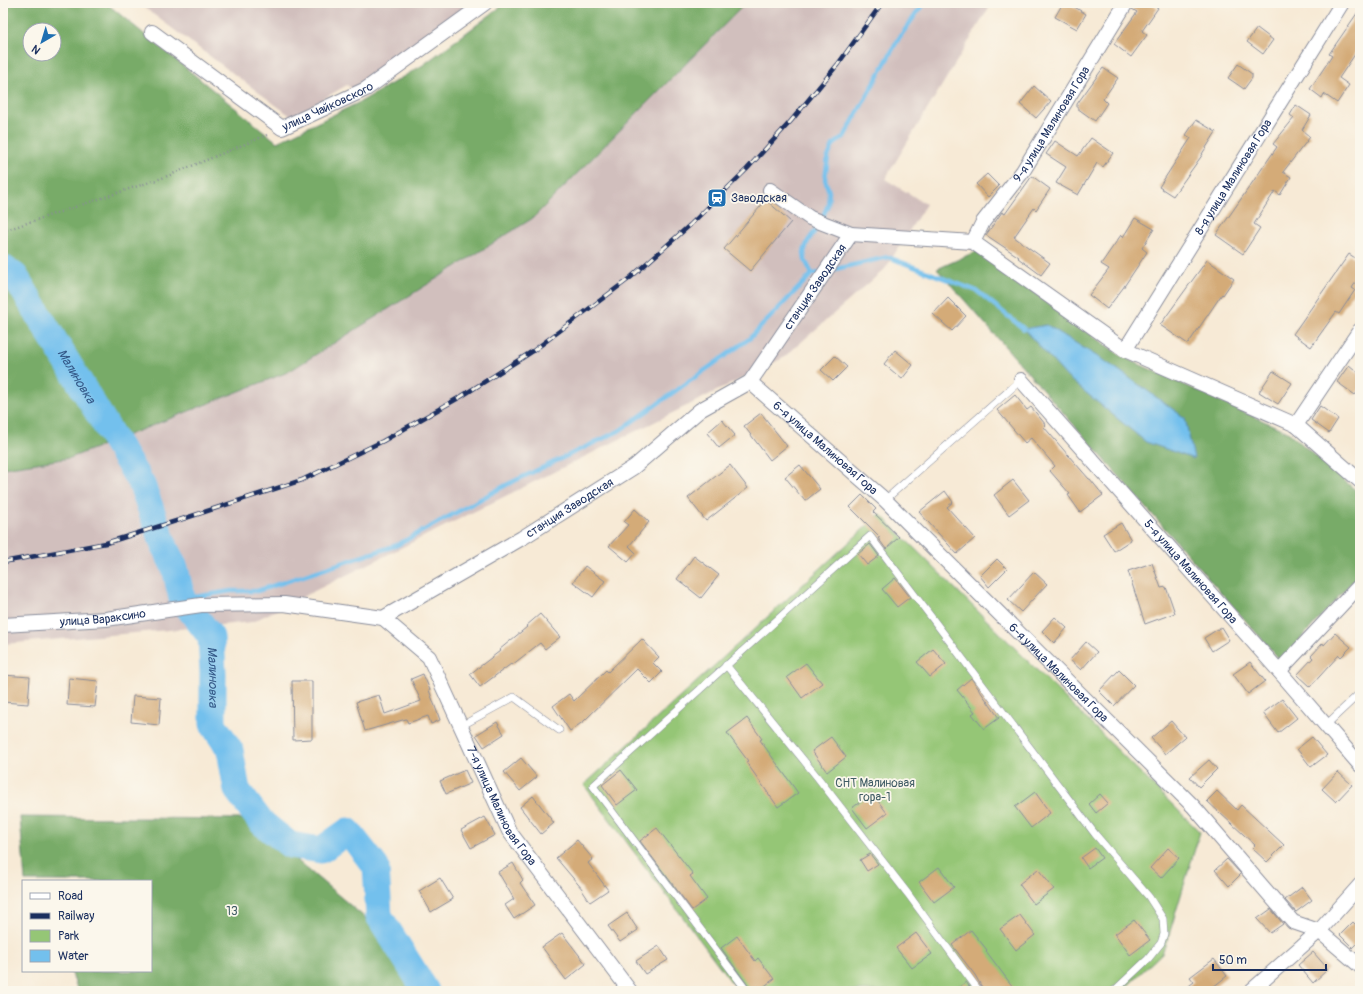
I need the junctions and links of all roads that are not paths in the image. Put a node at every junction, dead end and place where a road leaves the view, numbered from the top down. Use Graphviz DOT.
graph roads {
  1 [pos="485,3"];
  2 [pos="1126,3"];
  3 [pos="1342,3"];
  4 [pos="152,32"];
  5 [pos="770,190"];
  6 [pos="852,234"];
  7 [pos="973,242"];
  8 [pos="1360,330"];
  9 [pos="1124,350"];
  10 [pos="1021,380"];
  11 [pos="750,382"];
  12 [pos="1296,425"];
  13 [pos="1360,481"];
  14 [pos="885,500"];
  15 [pos="1360,585"];
  16 [pos="383,618"];
  17 [pos="3,625"];
  18 [pos="726,665"];
  19 [pos="1279,670"];
  20 [pos="1360,693"];
  21 [pos="1326,725"];
  22 [pos="461,726"];
  23 [pos="559,730"];
  24 [pos="1360,764"];
  25 [pos="1360,885"];
  26 [pos="1320,931"];
  27 [pos="1360,966"];
  28 [pos="630,991"];
  29 [pos="747,991"];
  30 [pos="979,991"];
  31 [pos="1114,991"];
  32 [pos="1251,991"];
  1 -- 4 [label="street, улица Чайковского"];
  2 -- 7 [label="street, 9-я улица Малиновая Гора"];
  3 -- 9 [label="street, 8-я улица Малиновая Гора"];
  5 -- 6 [label="street"];
  6 -- 7 [label="street"];
  6 -- 11 [label="street, станция Заводская"];
  7 -- 9 [label="street"];
  8 -- 12 [label="street"];
  9 -- 12 [label="street"];
  10 -- 14 [label="lane"];
  10 -- 19 [label="street, 5-я улица Малиновая Гора"];
  11 -- 14 [label="street, 6-я улица Малиновая Гора"];
  11 -- 16 [label="street, станция Заводская"];
  12 -- 13 [label="street"];
  14 -- 26 [label="street, 6-я улица Малиновая Гора"];
  15 -- 19 [label="street"];
  16 -- 17 [label="street, улица Вараксино"];
  16 -- 22 [label="street, 7-я улица Малиновая Гора"];
  18 -- 29 [label="lane"];
  18 -- 30 [label="lane"];
  18 -- 31 [label="lane"];
  19 -- 21 [label="street, 5-я улица Малиновая Гора"];
  20 -- 21 [label="lane"];
  21 -- 24 [label="street, 5-я улица Малиновая Гора"];
  22 -- 23 [label="lane"];
  22 -- 28 [label="street, 7-я улица Малиновая Гора"];
  25 -- 26 [label="street"];
  26 -- 27 [label="street, 6-я улица Малиновая Гора"];
  26 -- 32 [label="street"];
}
